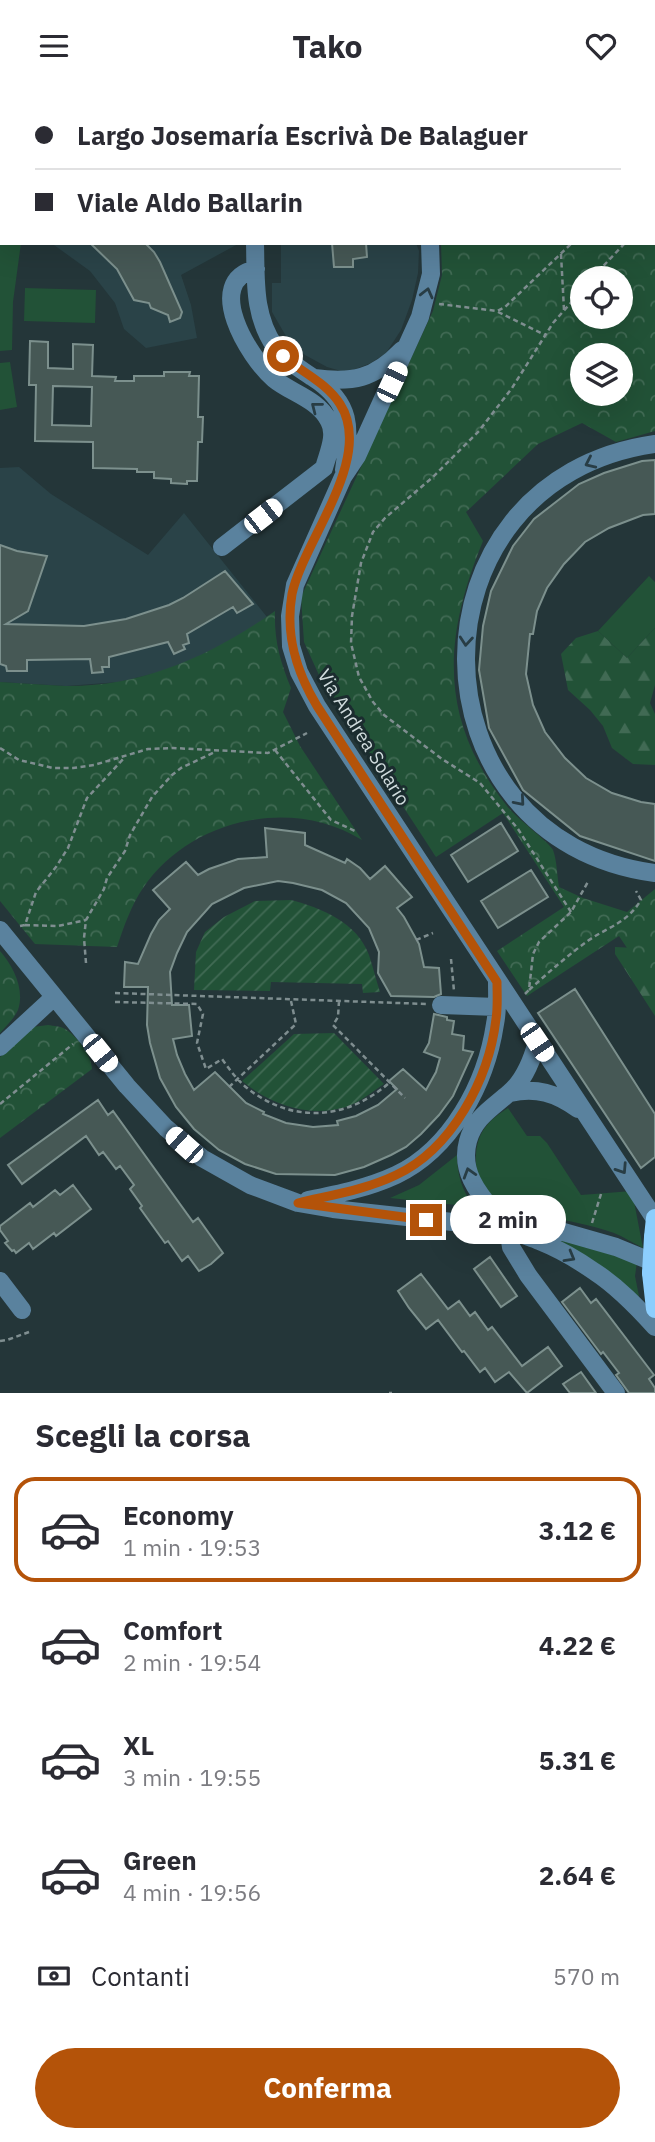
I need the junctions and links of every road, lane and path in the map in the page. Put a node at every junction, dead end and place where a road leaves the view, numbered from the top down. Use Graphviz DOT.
graph roads {
  1 [pos="255,245"];
  2 [pos="429,245"];
  3 [pos="570,245"];
  4 [pos="623,245"];
  5 [pos="561,254"];
  6 [pos="603,266"];
  7 [pos="256,269"];
  8 [pos="425,302"];
  9 [pos="570,303"];
  10 [pos="564,310"];
  11 [pos="497,311"];
  12 [pos="545,335"];
  13 [pos="410,340"];
  14 [pos="314,378"];
  15 [pos="655,444"];
  16 [pos="324,468"];
  17 [pos="343,477"];
  18 [pos="222,547"];
  19 [pos="307,733"];
  20 [pos="0,748"];
  21 [pos="275,750"];
  22 [pos="218,751"];
  23 [pos="128,755"];
  24 [pos="355,831"];
  25 [pos="655,873"];
  26 [pos="589,880"];
  27 [pos="636,891"];
  28 [pos="571,912"];
  29 [pos="86,920"];
  30 [pos="25,925"];
  31 [pos="20,926"];
  32 [pos="0,930"];
  33 [pos="433,933"];
  34 [pos="416,940"];
  35 [pos="451,959"];
  36 [pos="86,963"];
  37 [pos="497,982"];
  38 [pos="529,990"];
  39 [pos="115,993"];
  40 [pos="523,996"];
  41 [pos="54,997"];
  42 [pos="291,1000"];
  43 [pos="116,1002"];
  44 [pos="339,1002"];
  45 [pos="448,1002"];
  46 [pos="497,1007"];
  47 [pos="85,1034"];
  48 [pos="537,1042"];
  49 [pos="0,1047"];
  50 [pos="237,1080"];
  51 [pos="390,1083"];
  52 [pos="229,1087"];
  53 [pos="510,1093"];
  54 [pos="405,1098"];
  55 [pos="0,1104"];
  56 [pos="589,1118"];
  57 [pos="601,1194"];
  58 [pos="298,1203"];
  59 [pos="591,1223"];
  60 [pos="654,1225"];
  61 [pos="508,1228"];
  62 [pos="653,1268"];
  63 [pos="0,1281"];
  64 [pos="655,1309"];
  65 [pos="22,1310"];
  66 [pos="655,1327"];
  67 [pos="29,1332"];
  68 [pos="0,1341"];
  69 [pos="616,1393"];
  1 -- 7 [label="street"];
  8 -- 2 [label="street, one-way"];
  3 -- 5 [label="path"];
  4 -- 6 [label="path"];
  5 -- 10 [label="path"];
  5 -- 11 [label="path"];
  7 -- 14 [label="street"];
  16 -- 7 [label="street, one-way"];
  8 -- 11 [label="path"];
  8 -- 13 [label="street"];
  9 -- 10 [label="path"];
  10 -- 12 [label="path"];
  11 -- 12 [label="path"];
  12 -- 28 [label="path"];
  13 -- 14 [label="street"];
  13 -- 17 [label="street"];
  14 -- 17 [label="street"];
  15 -- 25 [label="street, one-way"];
  16 -- 17 [label="street"];
  16 -- 18 [label="street"];
  17 -- 37 [label="street, Via Andrea Solario"];
  19 -- 21 [label="path"];
  20 -- 23 [label="path"];
  21 -- 22 [label="path"];
  21 -- 24 [label="path"];
  22 -- 23 [label="path"];
  22 -- 29 [label="path"];
  23 -- 30 [label="path"];
  26 -- 28 [label="path"];
  27 -- 38 [label="path"];
  28 -- 38 [label="path"];
  29 -- 30 [label="path"];
  29 -- 36 [label="path"];
  30 -- 31 [label="path"];
  32 -- 41 [label="street"];
  33 -- 34 [label="path"];
  35 -- 45 [label="path"];
  37 -- 46 [label="street"];
  37 -- 48 [label="street, Via Andrea Solario"];
  38 -- 40 [label="path"];
  39 -- 42 [label="path"];
  41 -- 47 [label="street"];
  41 -- 49 [label="street"];
  42 -- 44 [label="path"];
  42 -- 50 [label="path"];
  43 -- 50 [label="path"];
  44 -- 45 [label="path"];
  44 -- 51 [label="path"];
  45 -- 46 [label="street"];
  46 -- 58 [label="street"];
  47 -- 55 [label="path"];
  47 -- 58 [label="street"];
  48 -- 53 [label="street"];
  48 -- 56 [label="street, Via Andrea Solario"];
  50 -- 51 [label="path"];
  50 -- 52 [label="path"];
  51 -- 54 [label="path"];
  53 -- 56 [label="street"];
  61 -- 53 [label="street, one-way"];
  56 -- 60 [label="street, Via Andrea Solario, one-way"];
  57 -- 59 [label="path"];
  58 -- 61 [label="street"];
  60 -- 62 [label="main road, bridge"];
  61 -- 62 [label="street"];
  61 -- 66 [label="street, one-way"];
  61 -- 69 [label="street"];
  62 -- 64 [label="main road"];
  63 -- 65 [label="street"];
  67 -- 68 [label="path"];
}
